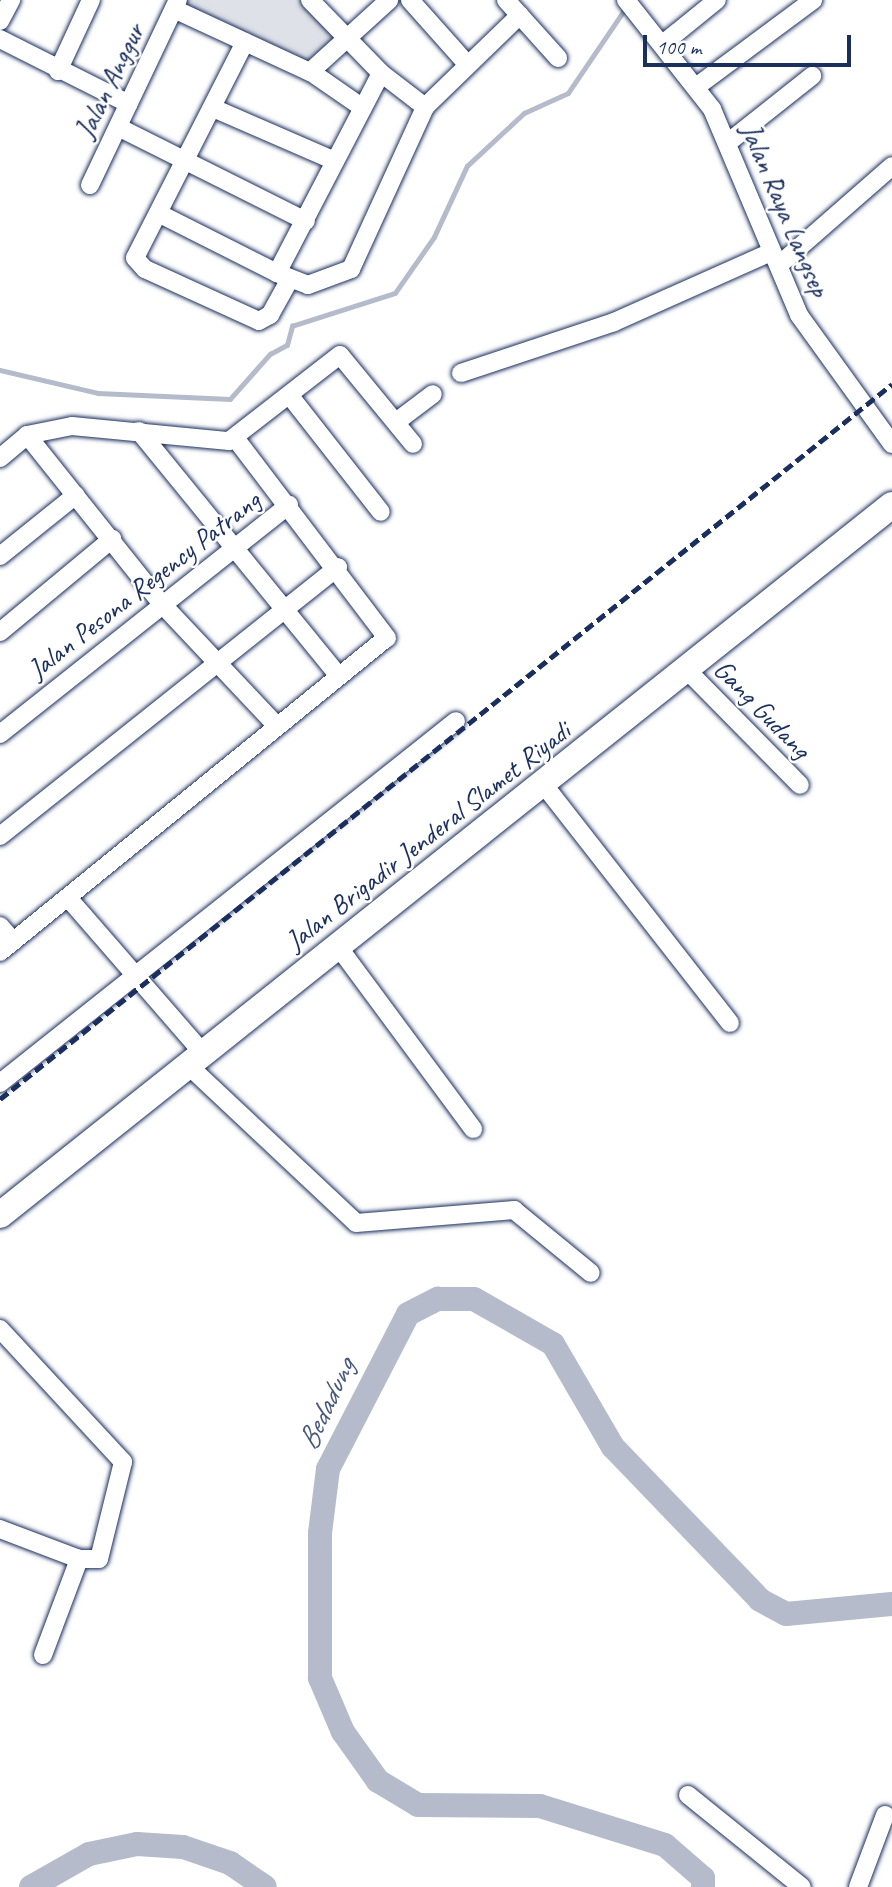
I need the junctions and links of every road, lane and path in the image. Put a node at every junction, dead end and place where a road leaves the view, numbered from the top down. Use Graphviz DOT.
graph roads {
  1 [pos="11,0"];
  2 [pos="91,0"];
  3 [pos="310,0"];
  4 [pos="389,0"];
  5 [pos="410,0"];
  6 [pos="506,0"];
  7 [pos="626,0"];
  8 [pos="717,0"];
  9 [pos="813,0"];
  10 [pos="176,4"];
  11 [pos="520,15"];
  12 [pos="0,21"];
  13 [pos="0,39"];
  14 [pos="348,39"];
  15 [pos="245,42"];
  16 [pos="664,43"];
  17 [pos="558,58"];
  18 [pos="467,64"];
  19 [pos="58,71"];
  20 [pos="311,72"];
  21 [pos="381,73"];
  22 [pos="812,76"];
  23 [pos="696,87"];
  24 [pos="129,104"];
  25 [pos="425,107"];
  26 [pos="213,108"];
  27 [pos="363,108"];
  28 [pos="118,127"];
  29 [pos="730,141"];
  30 [pos="335,161"];
  31 [pos="187,162"];
  32 [pos="892,166"];
  33 [pos="90,185"];
  34 [pos="160,214"];
  35 [pos="306,221"];
  36 [pos="775,258"];
  37 [pos="283,277"];
  38 [pos="461,373"];
  39 [pos="433,394"];
  40 [pos="290,396"];
  41 [pos="396,422"];
  42 [pos="139,430"];
  43 [pos="27,435"];
  44 [pos="236,439"];
  45 [pos="892,443"];
  46 [pos="413,444"];
  47 [pos="0,458"];
  48 [pos="76,495"];
  49 [pos="289,505"];
  50 [pos="892,505"];
  51 [pos="381,512"];
  52 [pos="112,539"];
  53 [pos="233,551"];
  54 [pos="0,556"];
  55 [pos="338,567"];
  56 [pos="161,603"];
  57 [pos="283,610"];
  58 [pos="0,632"];
  59 [pos="216,662"];
  60 [pos="687,670"];
  61 [pos="339,676"];
  62 [pos="456,721"];
  63 [pos="276,725"];
  64 [pos="0,734"];
  65 [pos="544,785"];
  66 [pos="800,785"];
  67 [pos="0,836"];
  68 [pos="69,899"];
  69 [pos="0,926"];
  70 [pos="337,945"];
  71 [pos="6,947"];
  72 [pos="134,975"];
  73 [pos="730,1023"];
  74 [pos="196,1060"];
  75 [pos="0,1083"];
  76 [pos="473,1129"];
  77 [pos="0,1215"];
  78 [pos="591,1273"];
  79 [pos="0,1329"];
  80 [pos="0,1529"];
  81 [pos="79,1559"];
  82 [pos="43,1655"];
  83 [pos="688,1795"];
  84 [pos="886,1815"];
  85 [pos="802,1887"];
  86 [pos="858,1887"];
  1 -- 12 [label="street"];
  2 -- 19 [label="street"];
  3 -- 14 [label="street"];
  4 -- 14 [label="street"];
  5 -- 18 [label="street"];
  6 -- 11 [label="street"];
  7 -- 16 [label="street, Jalan Raya Langsep"];
  8 -- 16 [label="street"];
  9 -- 23 [label="street"];
  10 -- 15 [label="street"];
  10 -- 24 [label="street, Jalan Anggur"];
  11 -- 17 [label="street"];
  11 -- 18 [label="street"];
  13 -- 19 [label="street"];
  14 -- 20 [label="street"];
  14 -- 21 [label="street"];
  15 -- 20 [label="street"];
  15 -- 26 [label="street"];
  16 -- 23 [label="street, Jalan Raya Langsep"];
  18 -- 25 [label="street"];
  19 -- 24 [label="street"];
  20 -- 27 [label="street"];
  21 -- 25 [label="street"];
  21 -- 27 [label="street"];
  22 -- 29 [label="street"];
  23 -- 29 [label="street, Jalan Raya Langsep"];
  24 -- 28 [label="street, Jalan Anggur"];
  25 -- 37 [label="street"];
  26 -- 30 [label="street"];
  26 -- 31 [label="street"];
  27 -- 30 [label="street"];
  28 -- 31 [label="street"];
  28 -- 33 [label="street, Jalan Anggur"];
  29 -- 36 [label="street, Jalan Raya Langsep"];
  30 -- 35 [label="street"];
  31 -- 34 [label="street"];
  31 -- 35 [label="street"];
  32 -- 36 [label="street"];
  34 -- 37 [label="street"];
  34 -- 37 [label="street"];
  35 -- 37 [label="street"];
  36 -- 38 [label="street"];
  36 -- 45 [label="street, Jalan Raya Langsep"];
  39 -- 41 [label="street"];
  40 -- 41 [label="street"];
  40 -- 44 [label="street"];
  40 -- 51 [label="street"];
  41 -- 46 [label="street"];
  42 -- 43 [label="street"];
  42 -- 44 [label="street"];
  42 -- 53 [label="street"];
  43 -- 47 [label="street"];
  43 -- 48 [label="street"];
  44 -- 49 [label="street"];
  48 -- 52 [label="street"];
  48 -- 54 [label="street"];
  49 -- 53 [label="street, Jalan Pesona Regency Patrang"];
  49 -- 55 [label="street"];
  50 -- 60 [label="main road, Jalan Brigadir Jenderal Slamet Riyadi"];
  52 -- 56 [label="street"];
  52 -- 58 [label="street"];
  53 -- 56 [label="street, Jalan Pesona Regency Patrang"];
  53 -- 57 [label="street"];
  55 -- 57 [label="street"];
  55 -- 61 [label="street"];
  56 -- 59 [label="street"];
  56 -- 64 [label="street, Jalan Pesona Regency Patrang"];
  57 -- 59 [label="street"];
  57 -- 61 [label="street"];
  59 -- 63 [label="street"];
  59 -- 67 [label="street"];
  60 -- 65 [label="main road, Jalan Brigadir Jenderal Slamet Riyadi"];
  60 -- 66 [label="street, Gang Gudang"];
  61 -- 63 [label="street"];
  62 -- 72 [label="street"];
  63 -- 68 [label="street"];
  65 -- 70 [label="main road, Jalan Brigadir Jenderal Slamet Riyadi"];
  65 -- 73 [label="street"];
  68 -- 71 [label="street"];
  68 -- 72 [label="street"];
  69 -- 71 [label="street"];
  70 -- 74 [label="main road, Jalan Brigadir Jenderal Slamet Riyadi"];
  70 -- 76 [label="street"];
  72 -- 74 [label="street"];
  72 -- 75 [label="street"];
  74 -- 77 [label="main road, Jalan Brigadir Jenderal Slamet Riyadi"];
  74 -- 78 [label="street"];
  79 -- 81 [label="street"];
  80 -- 81 [label="street"];
  81 -- 82 [label="street"];
  83 -- 85 [label="street"];
  84 -- 86 [label="street"];
}
